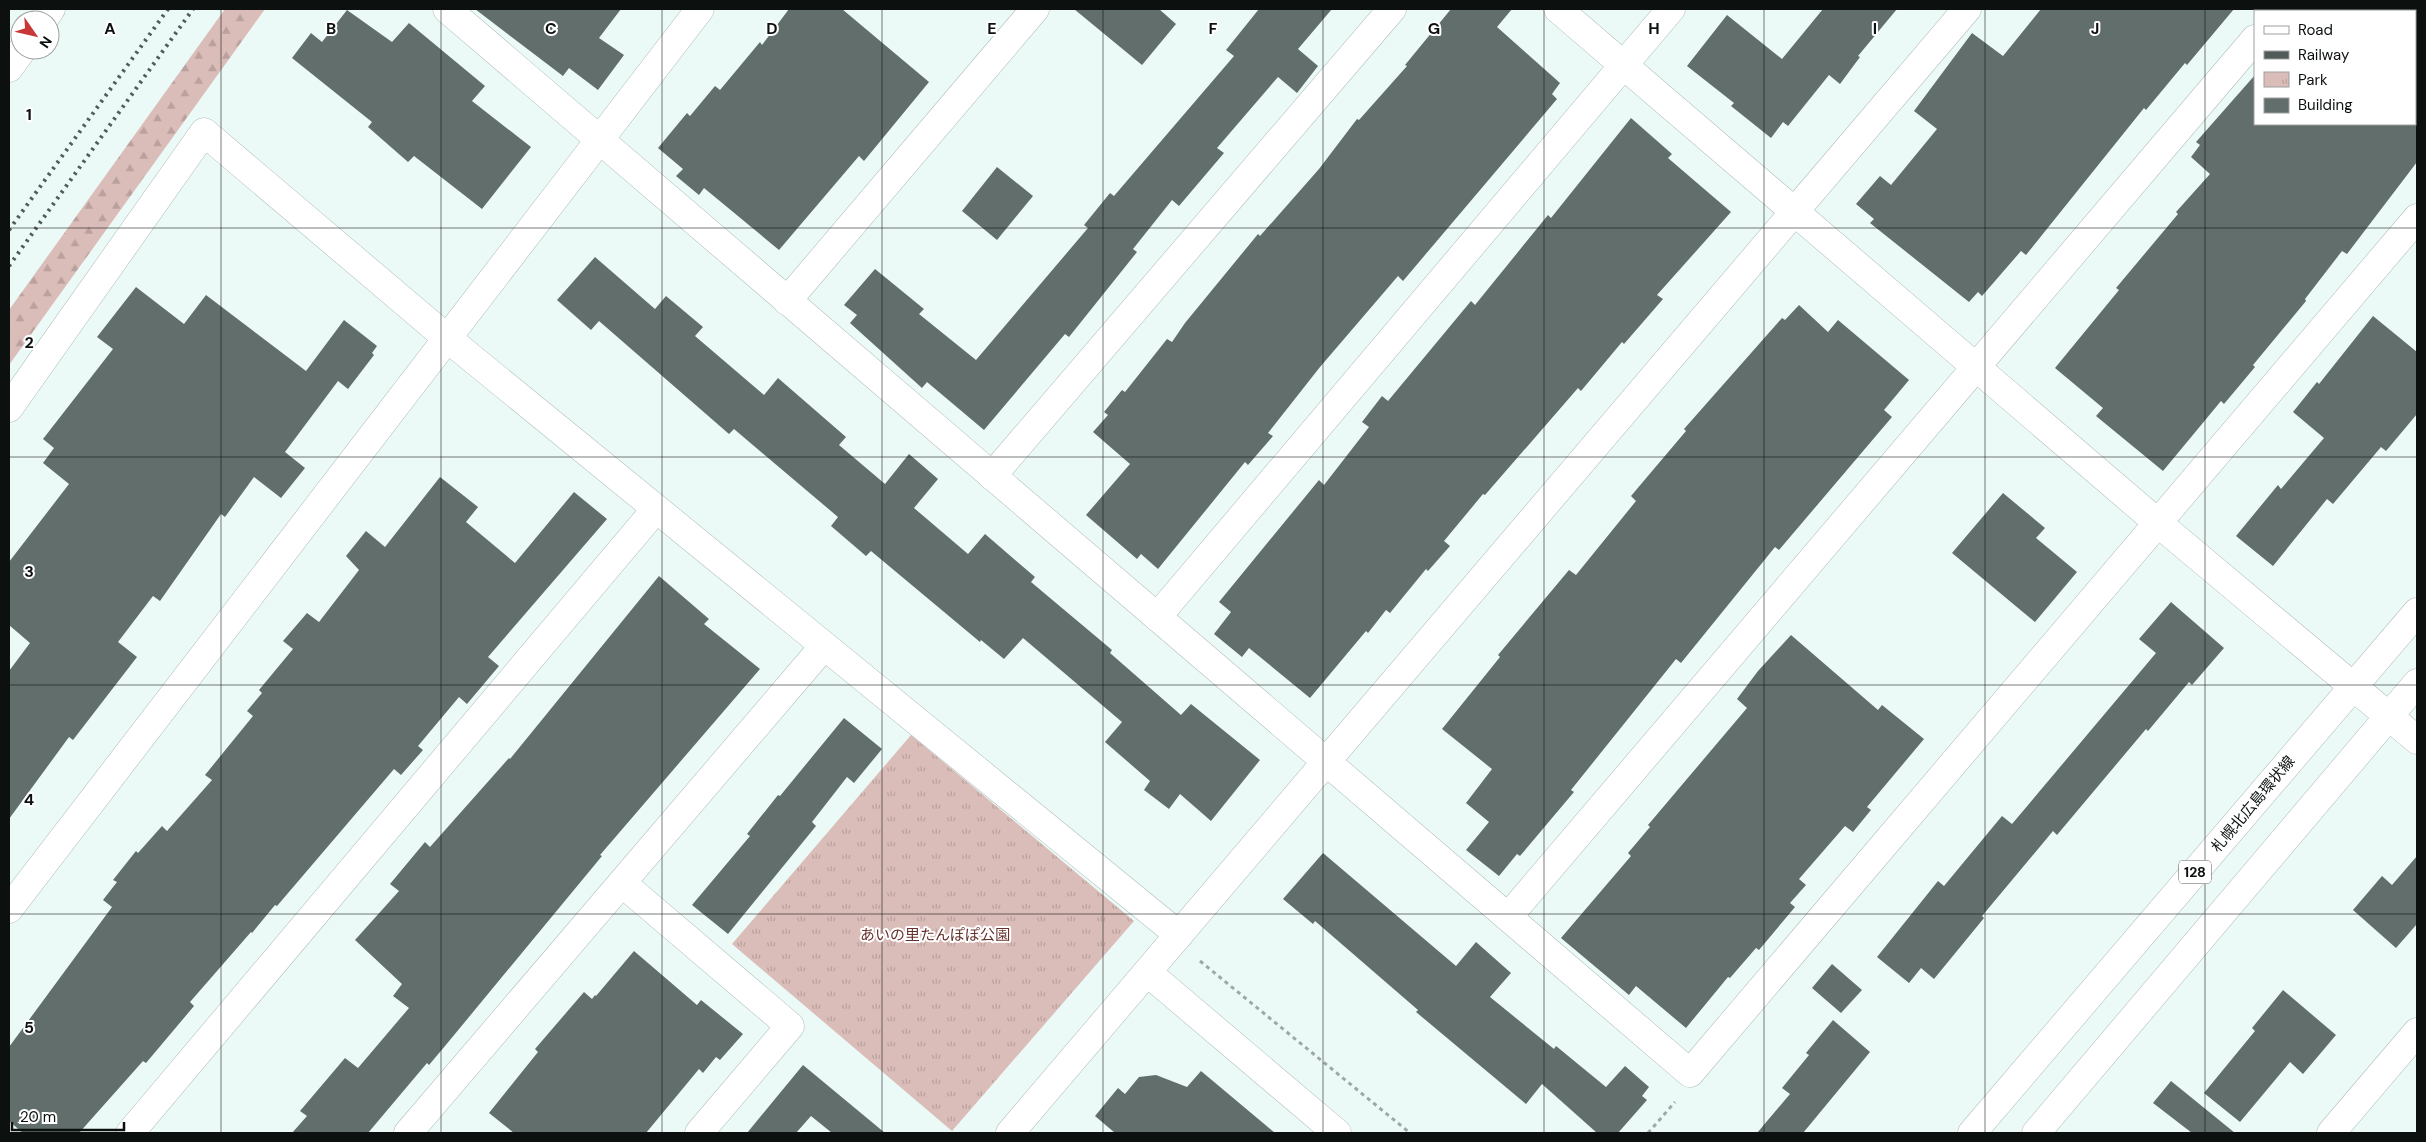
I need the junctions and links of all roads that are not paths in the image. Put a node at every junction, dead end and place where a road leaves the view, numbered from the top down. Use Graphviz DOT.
graph roads {
  1 [pos="446,9"];
  2 [pos="700,9"];
  3 [pos="1035,9"];
  4 [pos="1392,9"];
  5 [pos="1558,9"];
  6 [pos="1671,9"];
  7 [pos="1968,9"];
  8 [pos="2254,39"];
  9 [pos="1623,65"];
  10 [pos="599,140"];
  11 [pos="1795,211"];
  12 [pos="2417,218"];
  13 [pos="787,301"];
  14 [pos="447,338"];
  15 [pos="1975,368"];
  16 [pos="9,408"];
  17 [pos="992,476"];
  18 [pos="656,509"];
  19 [pos="2158,523"];
  20 [pos="2417,612"];
  21 [pos="1157,617"];
  22 [pos="824,646"];
  23 [pos="2417,683"];
  24 [pos="2352,687"];
  25 [pos="2388,716"];
  26 [pos="2417,740"];
  27 [pos="1326,762"];
  28 [pos="622,883"];
  29 [pos="9,908"];
  30 [pos="1508,917"];
  31 [pos="1179,935"];
  32 [pos="1147,972"];
  33 [pos="2417,1032"];
  34 [pos="1330,1131"];
  35 [pos="130,1133"];
  36 [pos="408,1133"];
  37 [pos="699,1133"];
  38 [pos="1010,1133"];
  39 [pos="1972,1133"];
  40 [pos="2036,1133"];
  41 [pos="2331,1133"];
  1 -- 10 [label="street"];
  2 -- 10 [label="street"];
  3 -- 13 [label="street"];
  4 -- 17 [label="street"];
  5 -- 9 [label="street"];
  6 -- 9 [label="street"];
  7 -- 11 [label="street"];
  8 -- 15 [label="street"];
  9 -- 11 [label="street"];
  9 -- 21 [label="street"];
  10 -- 13 [label="street"];
  10 -- 14 [label="street"];
  11 -- 15 [label="street"];
  11 -- 27 [label="street"];
  12 -- 19 [label="street"];
  13 -- 17 [label="street"];
  14 -- 16 [label="street"];
  14 -- 18 [label="street"];
  14 -- 29 [label="street"];
  15 -- 19 [label="street"];
  15 -- 30 [label="street"];
  17 -- 21 [label="street"];
  18 -- 22 [label="street"];
  18 -- 35 [label="street"];
  19 -- 24 [label="street"];
  19 -- 30 [label="street"];
  20 -- 24 [label="street, 札幌北広島環状線 / 128"];
  21 -- 27 [label="street"];
  22 -- 28 [label="street"];
  22 -- 31 [label="street"];
  23 -- 25 [label="street"];
  24 -- 25 [label="street"];
  24 -- 39 [label="street, 札幌北広島環状線 / 128"];
  25 -- 26 [label="street"];
  25 -- 40 [label="street"];
  27 -- 30 [label="street"];
  27 -- 31 [label="street"];
  28 -- 36 [label="street"];
  28 -- 37 [label="street"];
  31 -- 32 [label="street"];
  32 -- 34 [label="street"];
  32 -- 38 [label="street"];
  33 -- 41 [label="street"];
}
